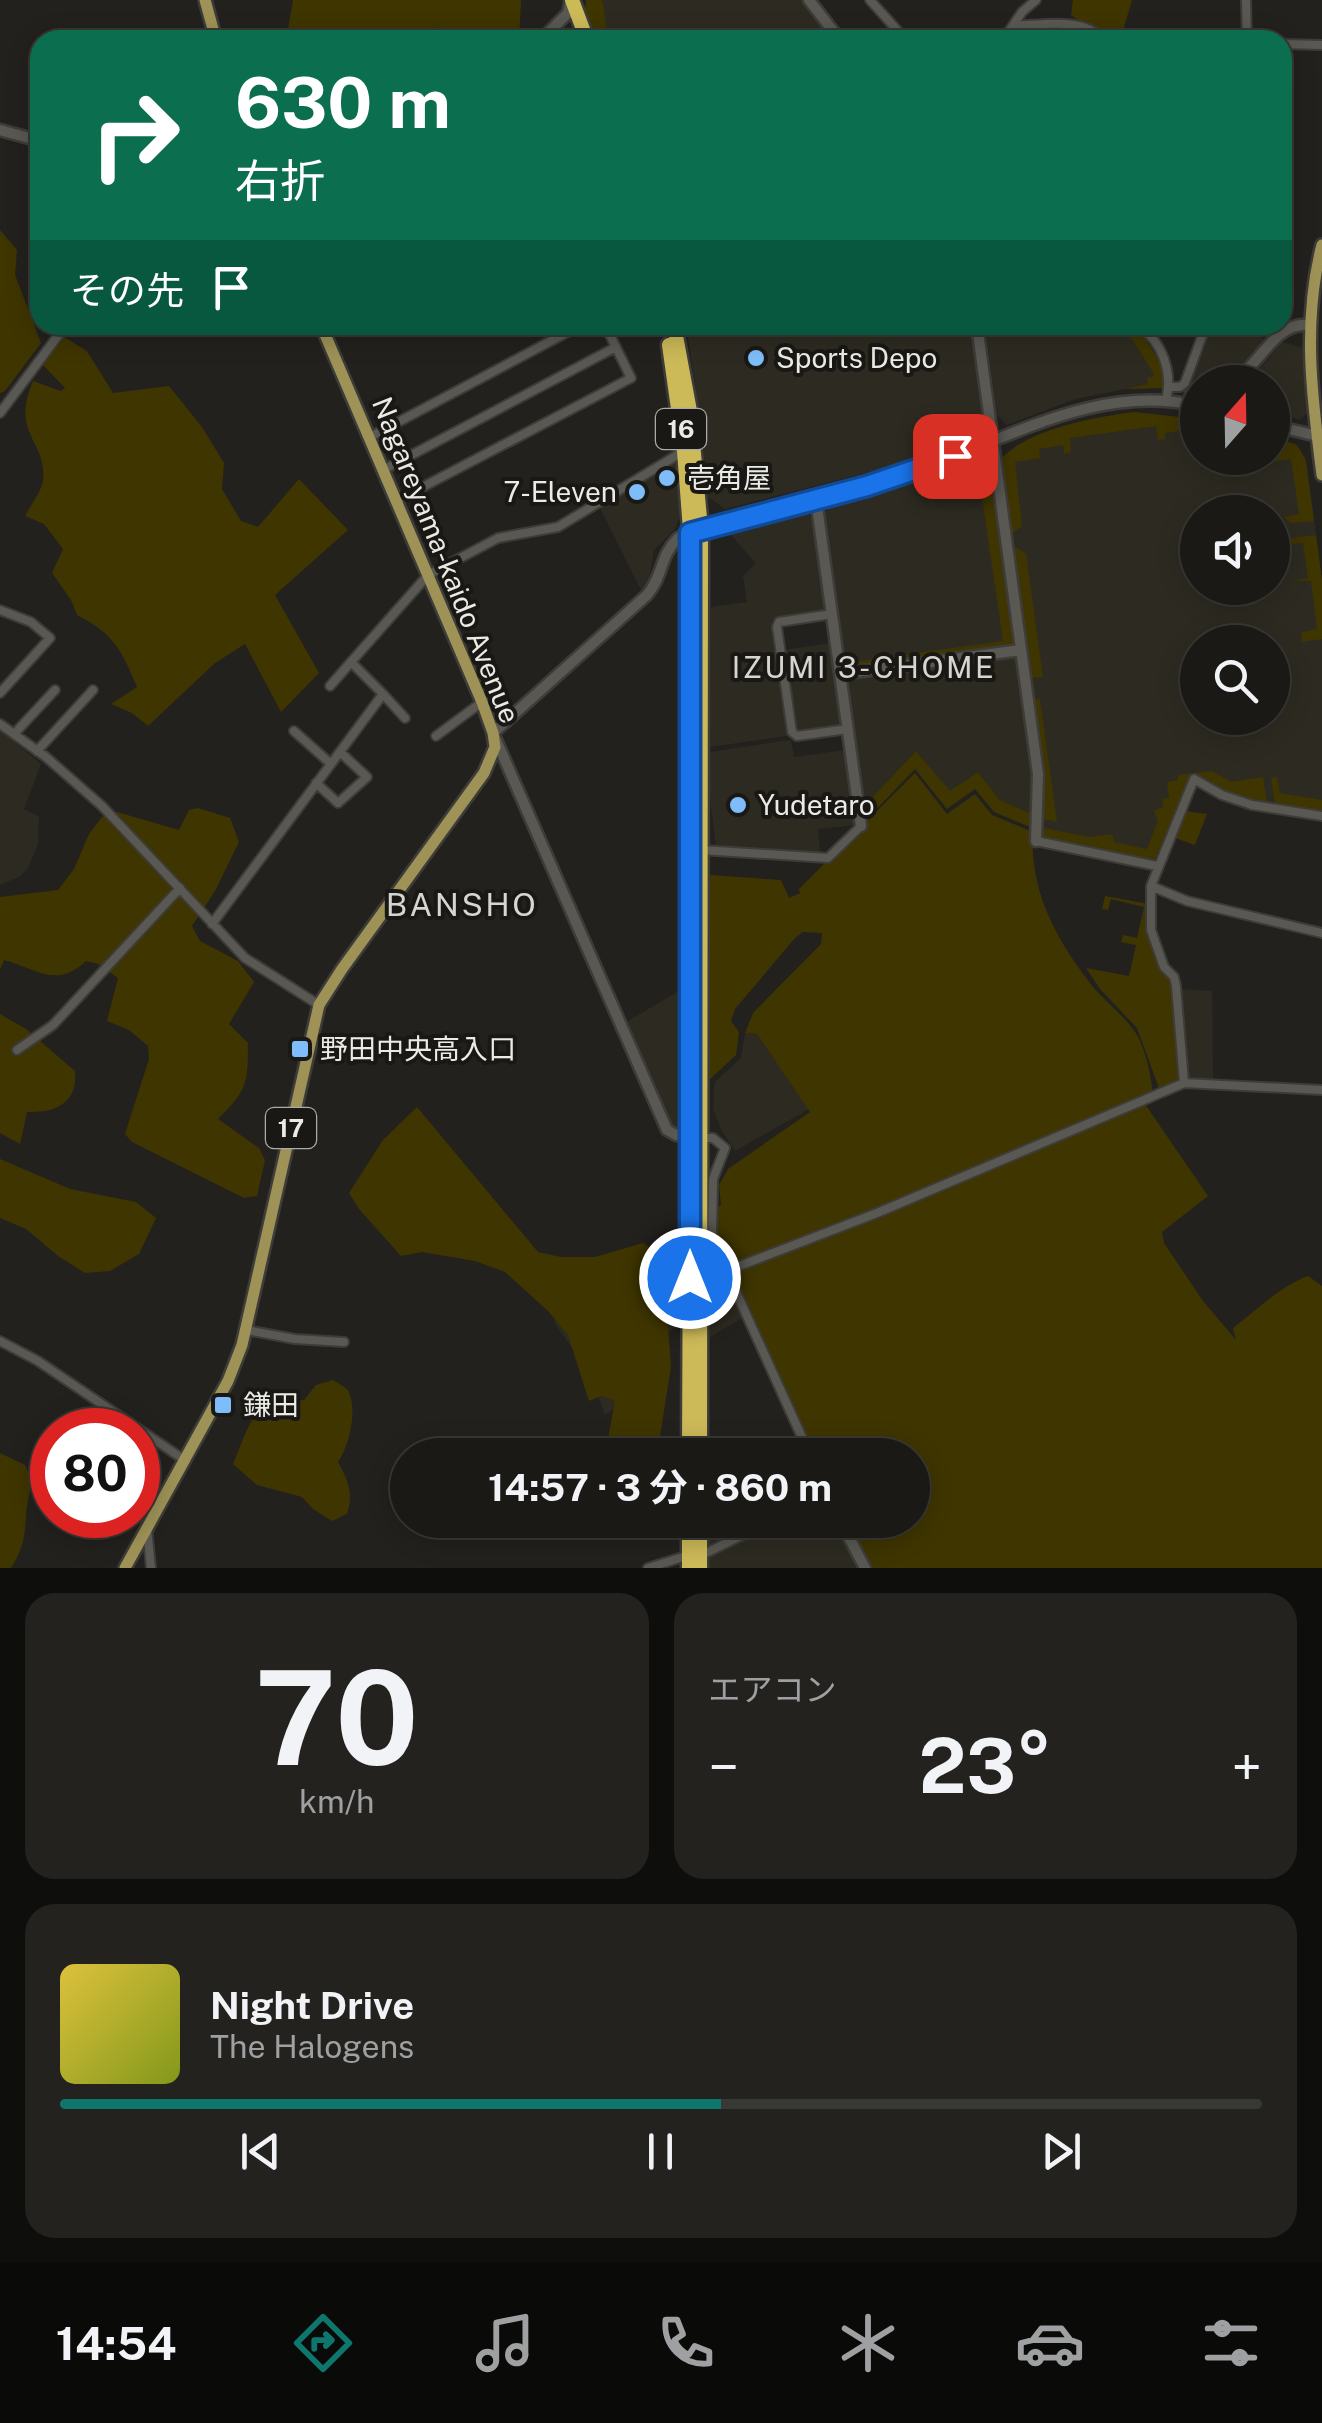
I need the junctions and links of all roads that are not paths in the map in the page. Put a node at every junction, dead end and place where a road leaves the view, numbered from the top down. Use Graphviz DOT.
graph roads {
  1 [pos="205,0"];
  2 [pos="809,0"];
  3 [pos="870,0"];
  4 [pos="1036,0"];
  5 [pos="1246,0"];
  6 [pos="568,3"];
  7 [pos="1013,26"];
  8 [pos="213,30"];
  9 [pos="548,30"];
  10 [pos="575,30"];
  11 [pos="582,30"];
  12 [pos="832,30"];
  13 [pos="897,30"];
  14 [pos="1010,30"];
  15 [pos="1093,30"];
  16 [pos="1247,30"];
  17 [pos="1292,44"];
  18 [pos="1322,45"];
  19 [pos="0,130"];
  20 [pos="30,139"];
  21 [pos="1322,245"];
  22 [pos="1317,287"];
  23 [pos="1309,325"];
  24 [pos="1292,327"];
  25 [pos="58,335"];
  26 [pos="326,335"];
  27 [pos="562,335"];
  28 [pos="610,335"];
  29 [pos="667,335"];
  30 [pos="676,335"];
  31 [pos="977,335"];
  32 [pos="1149,335"];
  33 [pos="1202,335"];
  34 [pos="1280,335"];
  35 [pos="616,347"];
  36 [pos="1254,365"];
  37 [pos="1170,387"];
  38 [pos="1166,401"];
  39 [pos="1180,403"];
  40 [pos="0,413"];
  41 [pos="1290,430"];
  42 [pos="370,437"];
  43 [pos="1319,437"];
  44 [pos="993,441"];
  45 [pos="684,451"];
  46 [pos="383,470"];
  47 [pos="1322,475"];
  48 [pos="816,500"];
  49 [pos="396,501"];
  50 [pos="696,531"];
  51 [pos="428,575"];
  52 [pos="0,610"];
  53 [pos="832,614"];
  54 [pos="1021,650"];
  55 [pos="351,662"];
  56 [pos="840,674"];
  57 [pos="330,686"];
  58 [pos="55,690"];
  59 [pos="93,690"];
  60 [pos="0,693"];
  61 [pos="383,694"];
  62 [pos="482,702"];
  63 [pos="406,718"];
  64 [pos="0,724"];
  65 [pos="848,729"];
  66 [pos="294,731"];
  67 [pos="493,732"];
  68 [pos="14,734"];
  69 [pos="436,736"];
  70 [pos="37,751"];
  71 [pos="340,752"];
  72 [pos="331,764"];
  73 [pos="316,783"];
  74 [pos="1322,816"];
  75 [pos="861,826"];
  76 [pos="1036,841"];
  77 [pos="701,850"];
  78 [pos="1157,866"];
  79 [pos="1151,886"];
  80 [pos="180,888"];
  81 [pos="212,924"];
  82 [pos="1322,933"];
  83 [pos="319,1006"];
  84 [pos="16,1050"];
  85 [pos="1184,1083"];
  86 [pos="1322,1090"];
  87 [pos="695,1137"];
  88 [pos="728,1270"];
  89 [pos="246,1330"];
  90 [pos="0,1342"];
  91 [pos="344,1342"];
  92 [pos="689,1438"];
  93 [pos="700,1438"];
  94 [pos="802,1438"];
  95 [pos="186,1460"];
  96 [pos="160,1505"];
  97 [pos="142,1538"];
  98 [pos="148,1538"];
  99 [pos="739,1538"];
  100 [pos="849,1538"];
  101 [pos="694,1562"];
  102 [pos="125,1568"];
  103 [pos="150,1568"];
  104 [pos="648,1568"];
  105 [pos="865,1568"];
  1 -- 8 [label="main road"];
  2 -- 12 [label="street"];
  3 -- 13 [label="street"];
  4 -- 7 [label="street"];
  5 -- 16 [label="street"];
  6 -- 9 [label="street"];
  6 -- 10 [label="highway"];
  6 -- 11 [label="highway"];
  7 -- 14 [label="street"];
  7 -- 15 [label="street"];
  17 -- 18 [label="street"];
  19 -- 20 [label="street"];
  21 -- 22 [label="main road"];
  22 -- 23 [label="main road"];
  23 -- 24 [label="street"];
  23 -- 43 [label="main road"];
  25 -- 40 [label="street"];
  26 -- 42 [label="main road, Nagareyama-kaido Avenue"];
  27 -- 42 [label="street"];
  28 -- 35 [label="street"];
  29 -- 45 [label="highway, 16"];
  30 -- 50 [label="highway, 16"];
  31 -- 44 [label="street"];
  32 -- 37 [label="street"];
  33 -- 37 [label="street"];
  34 -- 36 [label="street"];
  35 -- 46 [label="street"];
  35 -- 49 [label="street"];
  37 -- 38 [label="street"];
  38 -- 39 [label="street"];
  38 -- 44 [label="street"];
  41 -- 43 [label="street"];
  42 -- 46 [label="main road, Nagareyama-kaido Avenue"];
  43 -- 47 [label="main road"];
  44 -- 48 [label="street"];
  44 -- 54 [label="street"];
  45 -- 50 [label="highway, 16"];
  45 -- 51 [label="street"];
  46 -- 49 [label="main road, Nagareyama-kaido Avenue"];
  48 -- 50 [label="street"];
  48 -- 53 [label="street"];
  49 -- 51 [label="main road, Nagareyama-kaido Avenue"];
  50 -- 67 [label="street"];
  50 -- 77 [label="highway, 16"];
  50 -- 87 [label="highway, 16"];
  51 -- 55 [label="street"];
  51 -- 62 [label="main road, Nagareyama-kaido Avenue"];
  52 -- 60 [label="street"];
  53 -- 56 [label="street"];
  53 -- 65 [label="street"];
  54 -- 56 [label="street"];
  54 -- 76 [label="street"];
  55 -- 57 [label="street"];
  55 -- 61 [label="street"];
  56 -- 65 [label="street"];
  58 -- 68 [label="street"];
  59 -- 70 [label="street"];
  61 -- 63 [label="street"];
  61 -- 71 [label="street"];
  62 -- 67 [label="main road, Nagareyama-kaido Avenue"];
  62 -- 69 [label="street"];
  64 -- 68 [label="street"];
  65 -- 75 [label="street"];
  66 -- 72 [label="street"];
  67 -- 83 [label="main road, Nagareyama-kaido Avenue / 17"];
  67 -- 87 [label="street"];
  68 -- 70 [label="street"];
  70 -- 80 [label="street"];
  71 -- 72 [label="street"];
  71 -- 73 [label="street"];
  72 -- 73 [label="street"];
  73 -- 81 [label="street"];
  74 -- 78 [label="street"];
  75 -- 77 [label="street"];
  76 -- 78 [label="street"];
  77 -- 87 [label="highway, 16"];
  78 -- 79 [label="street"];
  79 -- 82 [label="street"];
  79 -- 85 [label="street"];
  80 -- 81 [label="street"];
  80 -- 84 [label="street"];
  81 -- 83 [label="street"];
  83 -- 89 [label="main road, Nagareyama-kaido Avenue / 17"];
  85 -- 86 [label="street"];
  85 -- 88 [label="street"];
  87 -- 88 [label="street"];
  87 -- 92 [label="highway, 16"];
  87 -- 93 [label="highway, 16"];
  88 -- 94 [label="street"];
  89 -- 91 [label="street"];
  89 -- 95 [label="main road, Nagareyama-kaido Avenue / 17"];
  90 -- 95 [label="street"];
  95 -- 96 [label="main road, Nagareyama-kaido Avenue / 17"];
  97 -- 102 [label="main road, Nagareyama-kaido Avenue / 17"];
  98 -- 103 [label="street"];
  99 -- 101 [label="street"];
  100 -- 105 [label="street"];
  101 -- 104 [label="street"];
}
